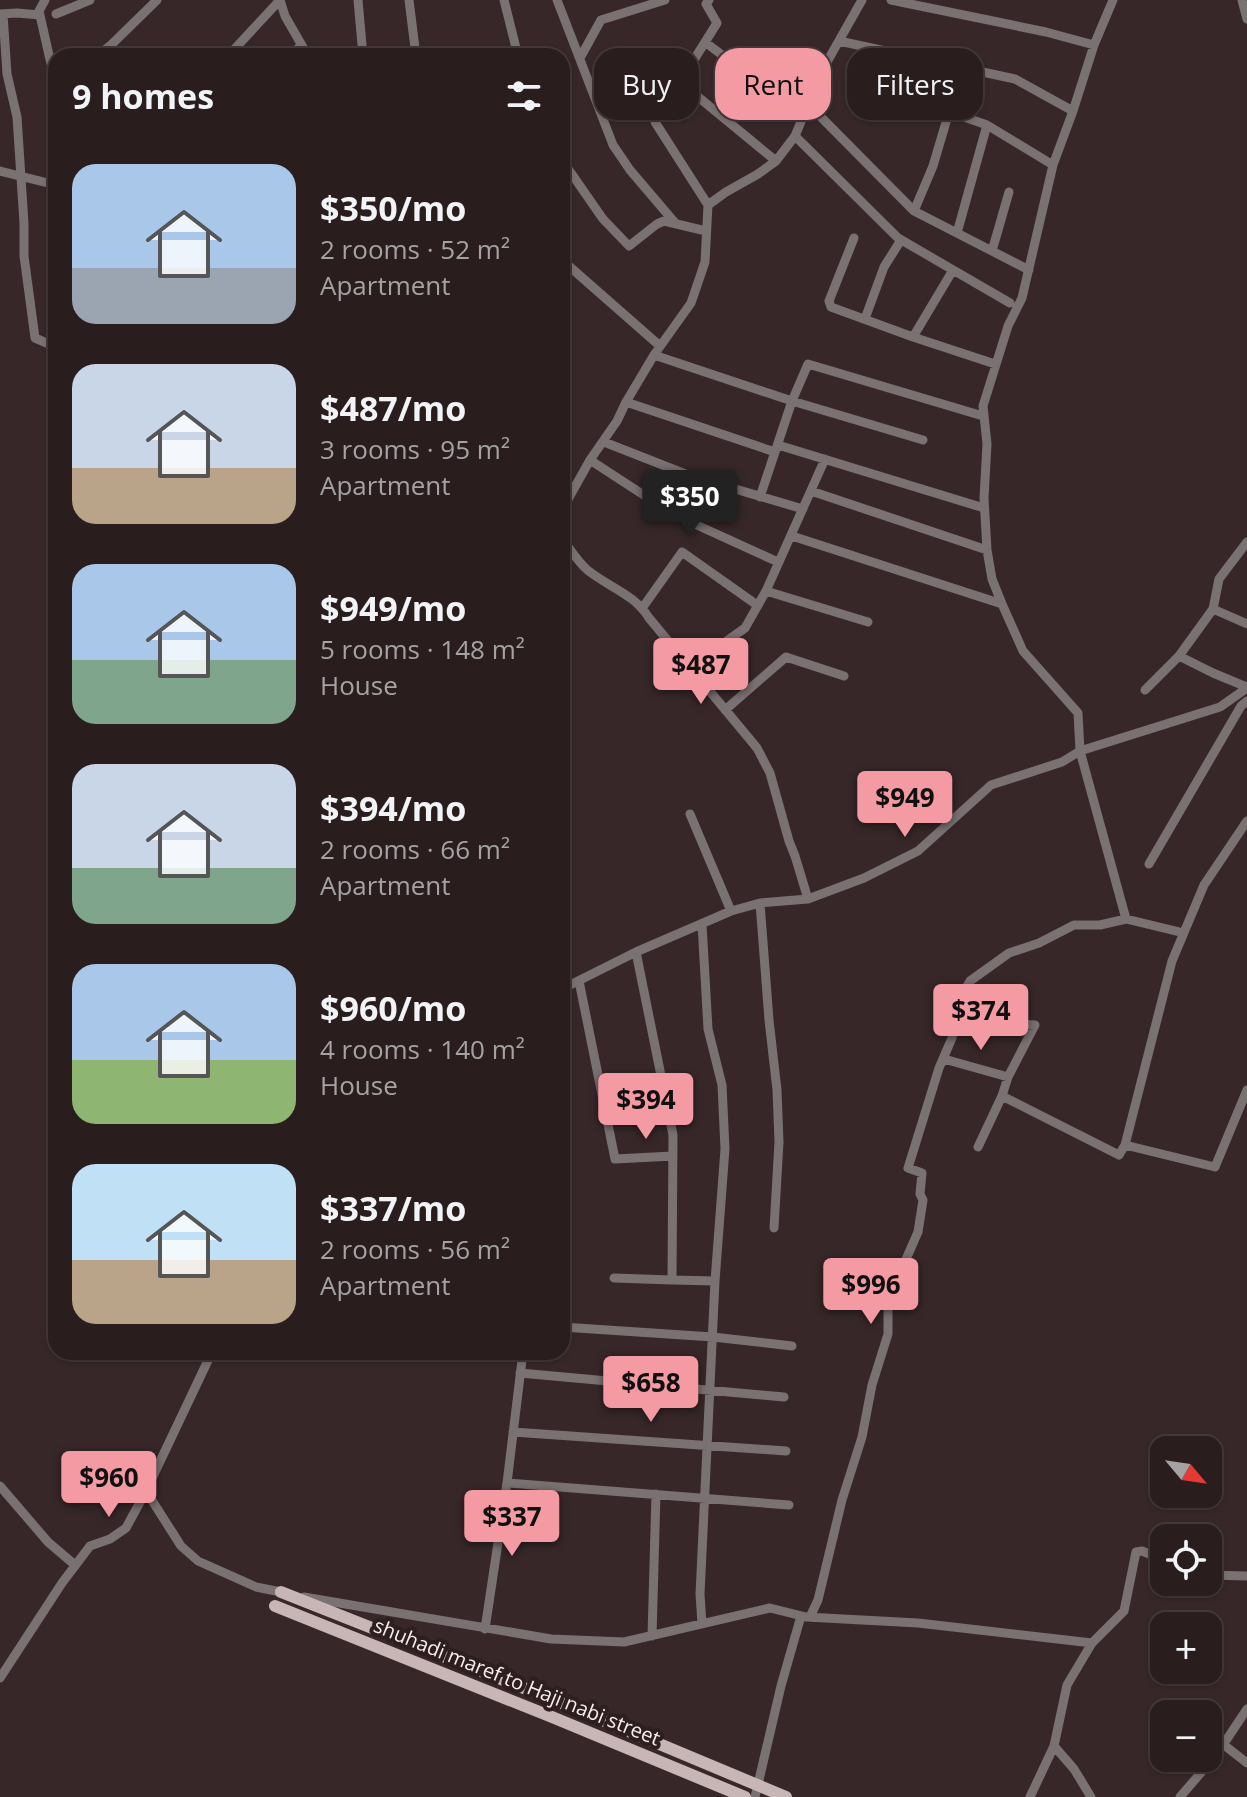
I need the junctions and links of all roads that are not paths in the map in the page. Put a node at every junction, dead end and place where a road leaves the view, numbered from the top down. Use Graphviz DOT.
graph roads {
  1 [pos="45,0"];
  2 [pos="90,0"];
  3 [pos="157,0"];
  4 [pos="358,0"];
  5 [pos="409,0"];
  6 [pos="504,0"];
  7 [pos="557,0"];
  8 [pos="615,0"];
  9 [pos="709,0"];
  10 [pos="862,0"];
  11 [pos="891,0"];
  12 [pos="1113,0"];
  13 [pos="1242,0"];
  14 [pos="662,1"];
  15 [pos="619,13"];
  16 [pos="2,14"];
  17 [pos="56,14"];
  18 [pos="40,15"];
  19 [pos="1247,19"];
  20 [pos="839,41"];
  21 [pos="705,42"];
  22 [pos="301,45"];
  23 [pos="1094,45"];
  24 [pos="107,48"];
  25 [pos="235,48"];
  26 [pos="298,48"];
  27 [pos="303,48"];
  28 [pos="362,48"];
  29 [pos="415,48"];
  30 [pos="516,48"];
  31 [pos="48,50"];
  32 [pos="715,50"];
  33 [pos="699,52"];
  34 [pos="831,55"];
  35 [pos="580,58"];
  36 [pos="3,74"];
  37 [pos="699,98"];
  38 [pos="1073,111"];
  39 [pos="656,120"];
  40 [pos="802,120"];
  41 [pos="824,120"];
  42 [pos="947,120"];
  43 [pos="972,120"];
  44 [pos="987,125"];
  45 [pos="795,136"];
  46 [pos="776,161"];
  47 [pos="1053,165"];
  48 [pos="0,171"];
  49 [pos="570,172"];
  50 [pos="21,176"];
  51 [pos="48,183"];
  52 [pos="1009,192"];
  53 [pos="708,205"];
  54 [pos="914,211"];
  55 [pos="676,224"];
  56 [pos="706,231"];
  57 [pos="957,233"];
  58 [pos="854,238"];
  59 [pos="901,240"];
  60 [pos="992,251"];
  61 [pos="570,267"];
  62 [pos="953,270"];
  63 [pos="1029,270"];
  64 [pos="1010,303"];
  65 [pos="866,316"];
  66 [pos="913,337"];
  67 [pos="48,344"];
  68 [pos="660,346"];
  69 [pos="654,355"];
  70 [pos="995,364"];
  71 [pos="792,401"];
  72 [pos="626,402"];
  73 [pos="983,416"];
  74 [pos="923,440"];
  75 [pos="604,442"];
  76 [pos="777,449"];
  77 [pos="825,459"];
  78 [pos="590,460"];
  79 [pos="811,491"];
  80 [pos="570,496"];
  81 [pos="760,497"];
  82 [pos="984,508"];
  83 [pos="803,509"];
  84 [pos="792,536"];
  85 [pos="1247,542"];
  86 [pos="570,549"];
  87 [pos="987,550"];
  88 [pos="1242,556"];
  89 [pos="778,562"];
  90 [pos="766,591"];
  91 [pos="1002,604"];
  92 [pos="757,605"];
  93 [pos="643,607"];
  94 [pos="1213,609"];
  95 [pos="868,622"];
  96 [pos="1247,624"];
  97 [pos="1179,656"];
  98 [pos="844,676"];
  99 [pos="702,680"];
  100 [pos="1247,687"];
  101 [pos="1145,690"];
  102 [pos="1231,699"];
  103 [pos="1244,704"];
  104 [pos="725,710"];
  105 [pos="1080,751"];
  106 [pos="690,814"];
  107 [pos="1247,821"];
  108 [pos="1149,864"];
  109 [pos="808,899"];
  110 [pos="760,903"];
  111 [pos="731,911"];
  112 [pos="1126,919"];
  113 [pos="702,924"];
  114 [pos="1184,933"];
  115 [pos="636,952"];
  116 [pos="579,981"];
  117 [pos="570,985"];
  118 [pos="955,1014"];
  119 [pos="944,1059"];
  120 [pos="1008,1077"];
  121 [pos="1247,1090"];
  122 [pos="1002,1096"];
  123 [pos="1125,1145"];
  124 [pos="978,1147"];
  125 [pos="673,1156"];
  126 [pos="774,1228"];
  127 [pos="614,1278"];
  128 [pos="672,1280"];
  129 [pos="715,1281"];
  130 [pos="570,1328"];
  131 [pos="713,1337"];
  132 [pos="792,1346"];
  133 [pos="208,1360"];
  134 [pos="522,1360"];
  135 [pos="520,1373"];
  136 [pos="711,1390"];
  137 [pos="784,1397"];
  138 [pos="513,1432"];
  139 [pos="709,1445"];
  140 [pos="786,1451"];
  141 [pos="507,1483"];
  142 [pos="0,1486"];
  143 [pos="146,1491"];
  144 [pos="656,1494"];
  145 [pos="706,1498"];
  146 [pos="789,1505"];
  147 [pos="1150,1554"];
  148 [pos="75,1565"];
  149 [pos="1222,1575"];
  150 [pos="1247,1576"];
  151 [pos="281,1592"];
  152 [pos="275,1606"];
  153 [pos="806,1616"];
  154 [pos="702,1624"];
  155 [pos="485,1629"];
  156 [pos="652,1636"];
  157 [pos="1092,1643"];
  158 [pos="13,1659"];
  159 [pos="0,1661"];
  160 [pos="0,1678"];
  161 [pos="1247,1709"];
  162 [pos="1224,1745"];
  163 [pos="1054,1746"];
  164 [pos="1247,1763"];
  165 [pos="756,1791"];
  166 [pos="745,1797"];
  167 [pos="786,1797"];
  168 [pos="1030,1797"];
  169 [pos="1091,1797"];
  170 [pos="1180,1797"];
  1 -- 18 [label="street"];
  2 -- 17 [label="street"];
  3 -- 24 [label="street"];
  4 -- 28 [label="street"];
  5 -- 29 [label="street"];
  6 -- 30 [label="street"];
  7 -- 35 [label="street"];
  8 -- 15 [label="street"];
  9 -- 21 [label="street"];
  10 -- 20 [label="street"];
  11 -- 23 [label="street"];
  12 -- 23 [label="street"];
  13 -- 19 [label="street"];
  14 -- 15 [label="street"];
  15 -- 35 [label="street"];
  16 -- 18 [label="street"];
  16 -- 36 [label="street"];
  18 -- 31 [label="street"];
  20 -- 34 [label="street"];
  20 -- 38 [label="street"];
  21 -- 32 [label="street"];
  21 -- 33 [label="street"];
  22 -- 25 [label="street"];
  22 -- 26 [label="street"];
  22 -- 27 [label="street"];
  23 -- 38 [label="street"];
  35 -- 55 [label="street"];
  36 -- 50 [label="street"];
  37 -- 46 [label="street"];
  38 -- 47 [label="street"];
  39 -- 53 [label="street"];
  40 -- 45 [label="street"];
  41 -- 54 [label="street"];
  42 -- 54 [label="street"];
  43 -- 44 [label="street"];
  44 -- 47 [label="street"];
  44 -- 57 [label="street"];
  45 -- 46 [label="street"];
  45 -- 59 [label="street"];
  46 -- 53 [label="street"];
  47 -- 63 [label="street"];
  48 -- 50 [label="street"];
  49 -- 55 [label="street"];
  50 -- 51 [label="street"];
  50 -- 67 [label="street"];
  52 -- 60 [label="street"];
  53 -- 56 [label="street"];
  54 -- 57 [label="street"];
  55 -- 56 [label="street"];
  56 -- 68 [label="street"];
  57 -- 60 [label="street"];
  58 -- 66 [label="street"];
  59 -- 62 [label="street"];
  59 -- 65 [label="street"];
  60 -- 63 [label="street"];
  61 -- 68 [label="street"];
  62 -- 64 [label="street"];
  62 -- 66 [label="street"];
  63 -- 70 [label="street"];
  66 -- 70 [label="street"];
  68 -- 69 [label="street"];
  69 -- 71 [label="street"];
  69 -- 72 [label="street"];
  70 -- 73 [label="street"];
  71 -- 73 [label="street"];
  71 -- 74 [label="street"];
  71 -- 76 [label="street"];
  72 -- 75 [label="street"];
  72 -- 76 [label="street"];
  73 -- 82 [label="street"];
  75 -- 78 [label="street"];
  75 -- 81 [label="street"];
  76 -- 77 [label="street"];
  76 -- 81 [label="street"];
  77 -- 79 [label="street"];
  77 -- 82 [label="street"];
  78 -- 80 [label="street"];
  78 -- 89 [label="street"];
  79 -- 83 [label="street"];
  79 -- 87 [label="street"];
  81 -- 83 [label="street"];
  82 -- 87 [label="street"];
  83 -- 84 [label="street"];
  84 -- 89 [label="street"];
  84 -- 91 [label="street"];
  85 -- 88 [label="street"];
  86 -- 93 [label="street"];
  87 -- 91 [label="street"];
  88 -- 94 [label="street"];
  89 -- 90 [label="street"];
  90 -- 92 [label="street"];
  90 -- 95 [label="street"];
  91 -- 105 [label="street"];
  92 -- 93 [label="street"];
  92 -- 99 [label="street"];
  93 -- 99 [label="street"];
  94 -- 96 [label="street"];
  94 -- 97 [label="street"];
  97 -- 100 [label="street"];
  97 -- 101 [label="street"];
  98 -- 104 [label="street"];
  99 -- 104 [label="street"];
  100 -- 102 [label="street"];
  102 -- 103 [label="street"];
  102 -- 105 [label="street"];
  103 -- 108 [label="street"];
  104 -- 109 [label="street"];
  105 -- 109 [label="street"];
  105 -- 112 [label="street"];
  106 -- 111 [label="street"];
  107 -- 114 [label="street"];
  109 -- 110 [label="street"];
  110 -- 111 [label="street"];
  110 -- 126 [label="street"];
  111 -- 113 [label="street"];
  112 -- 114 [label="street"];
  112 -- 118 [label="street"];
  113 -- 115 [label="street"];
  113 -- 129 [label="street"];
  114 -- 123 [label="street"];
  115 -- 116 [label="street"];
  115 -- 125 [label="street"];
  116 -- 117 [label="street"];
  116 -- 125 [label="street"];
  118 -- 119 [label="street"];
  118 -- 120 [label="street"];
  119 -- 120 [label="street"];
  119 -- 153 [label="street"];
  120 -- 122 [label="street"];
  121 -- 123 [label="street"];
  122 -- 123 [label="street"];
  122 -- 124 [label="street"];
  125 -- 128 [label="street"];
  127 -- 128 [label="street"];
  128 -- 129 [label="street"];
  129 -- 131 [label="street"];
  130 -- 131 [label="street"];
  131 -- 132 [label="street"];
  131 -- 136 [label="street"];
  133 -- 143 [label="street"];
  134 -- 135 [label="street"];
  135 -- 136 [label="street"];
  135 -- 138 [label="street"];
  136 -- 137 [label="street"];
  136 -- 139 [label="street"];
  138 -- 139 [label="street"];
  138 -- 141 [label="street"];
  139 -- 140 [label="street"];
  139 -- 145 [label="street"];
  141 -- 144 [label="street"];
  141 -- 155 [label="street"];
  142 -- 148 [label="street"];
  143 -- 148 [label="street"];
  143 -- 151 [label="street"];
  144 -- 145 [label="street"];
  144 -- 156 [label="street"];
  145 -- 146 [label="street"];
  145 -- 154 [label="street"];
  147 -- 157 [label="street"];
  148 -- 158 [label="street"];
  149 -- 150 [label="street"];
  151 -- 155 [label="street"];
  151 -- 165 [label="main road"];
  152 -- 166 [label="main road, shuhadi maref to Haji nabi street"];
  153 -- 154 [label="street"];
  153 -- 157 [label="street"];
  153 -- 165 [label="street"];
  154 -- 156 [label="street"];
  155 -- 156 [label="street"];
  157 -- 163 [label="street"];
  158 -- 159 [label="street"];
  158 -- 160 [label="street"];
  161 -- 162 [label="street"];
  162 -- 164 [label="street"];
  162 -- 170 [label="street"];
  163 -- 168 [label="street"];
  163 -- 169 [label="street"];
  165 -- 167 [label="main road"];
}
